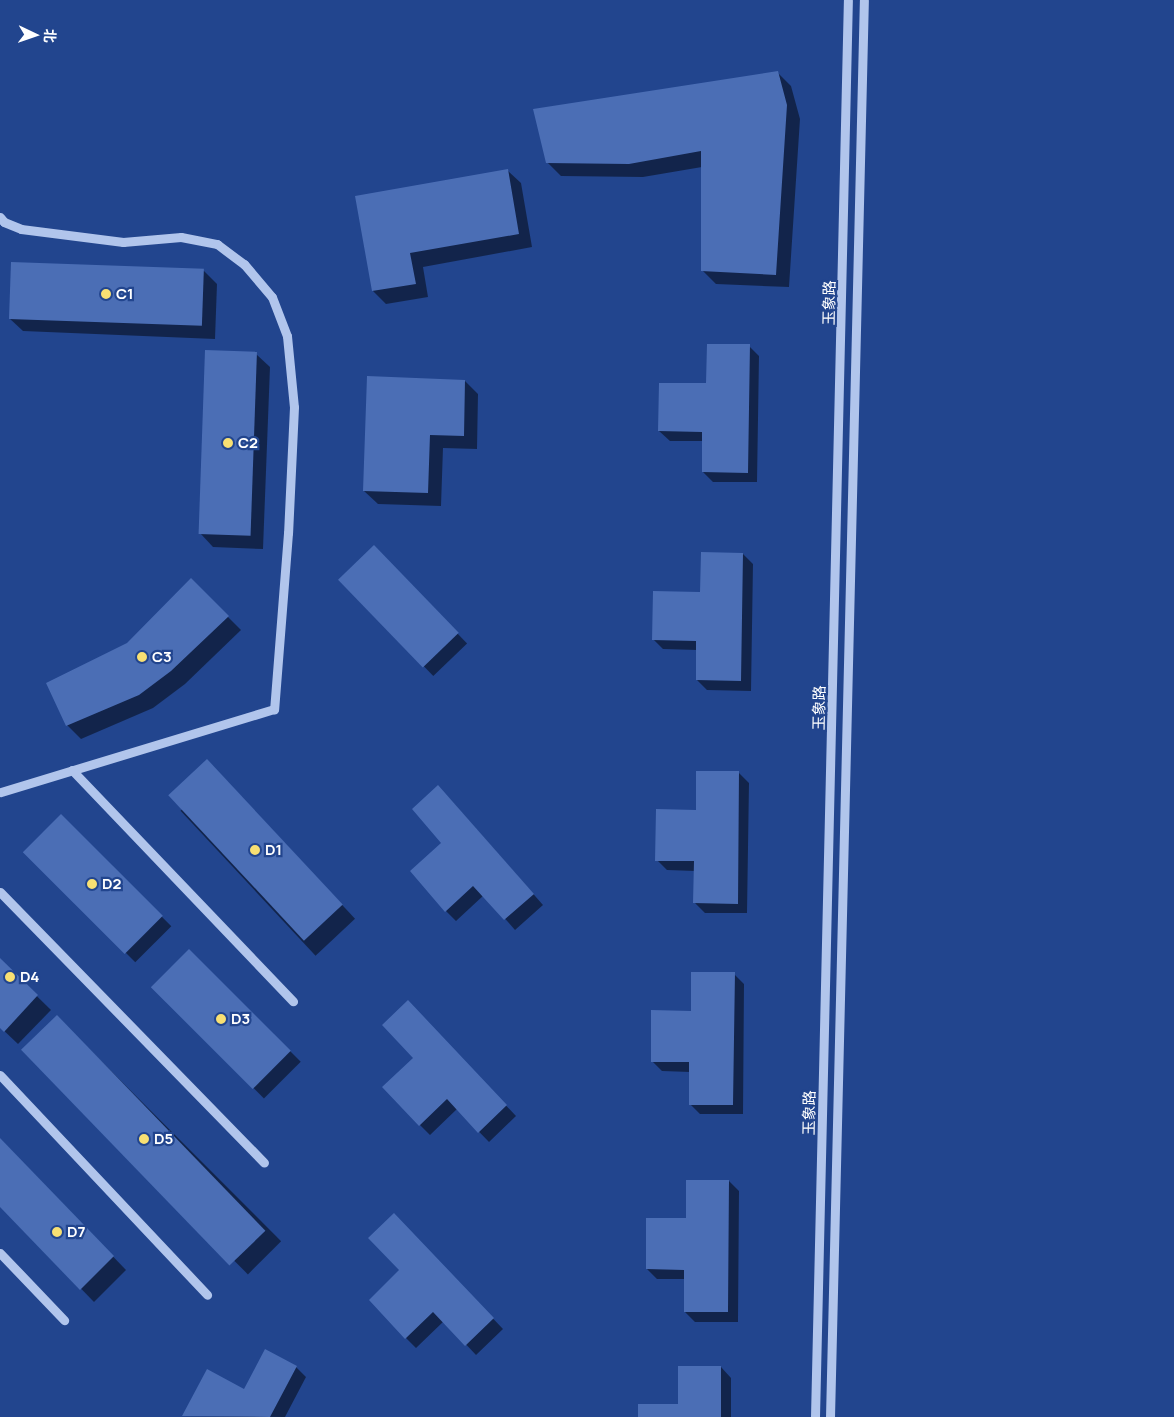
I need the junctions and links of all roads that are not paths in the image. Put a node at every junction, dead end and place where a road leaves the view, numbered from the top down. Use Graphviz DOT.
graph roads {
  1 [pos="848,0"];
  2 [pos="864,0"];
  3 [pos="0,217"];
  4 [pos="72,770"];
  5 [pos="0,792"];
  6 [pos="0,892"];
  7 [pos="293,1001"];
  8 [pos="0,1075"];
  9 [pos="264,1163"];
  10 [pos="0,1253"];
  11 [pos="207,1295"];
  12 [pos="64,1320"];
  13 [pos="815,1417"];
  14 [pos="830,1417"];
  1 -- 13 [label="street, 玉象路"];
  2 -- 14 [label="street, 玉象路"];
  3 -- 4 [label="street"];
  4 -- 5 [label="street"];
  4 -- 7 [label="street"];
  6 -- 9 [label="street"];
  8 -- 11 [label="street"];
  10 -- 12 [label="street"];
}
